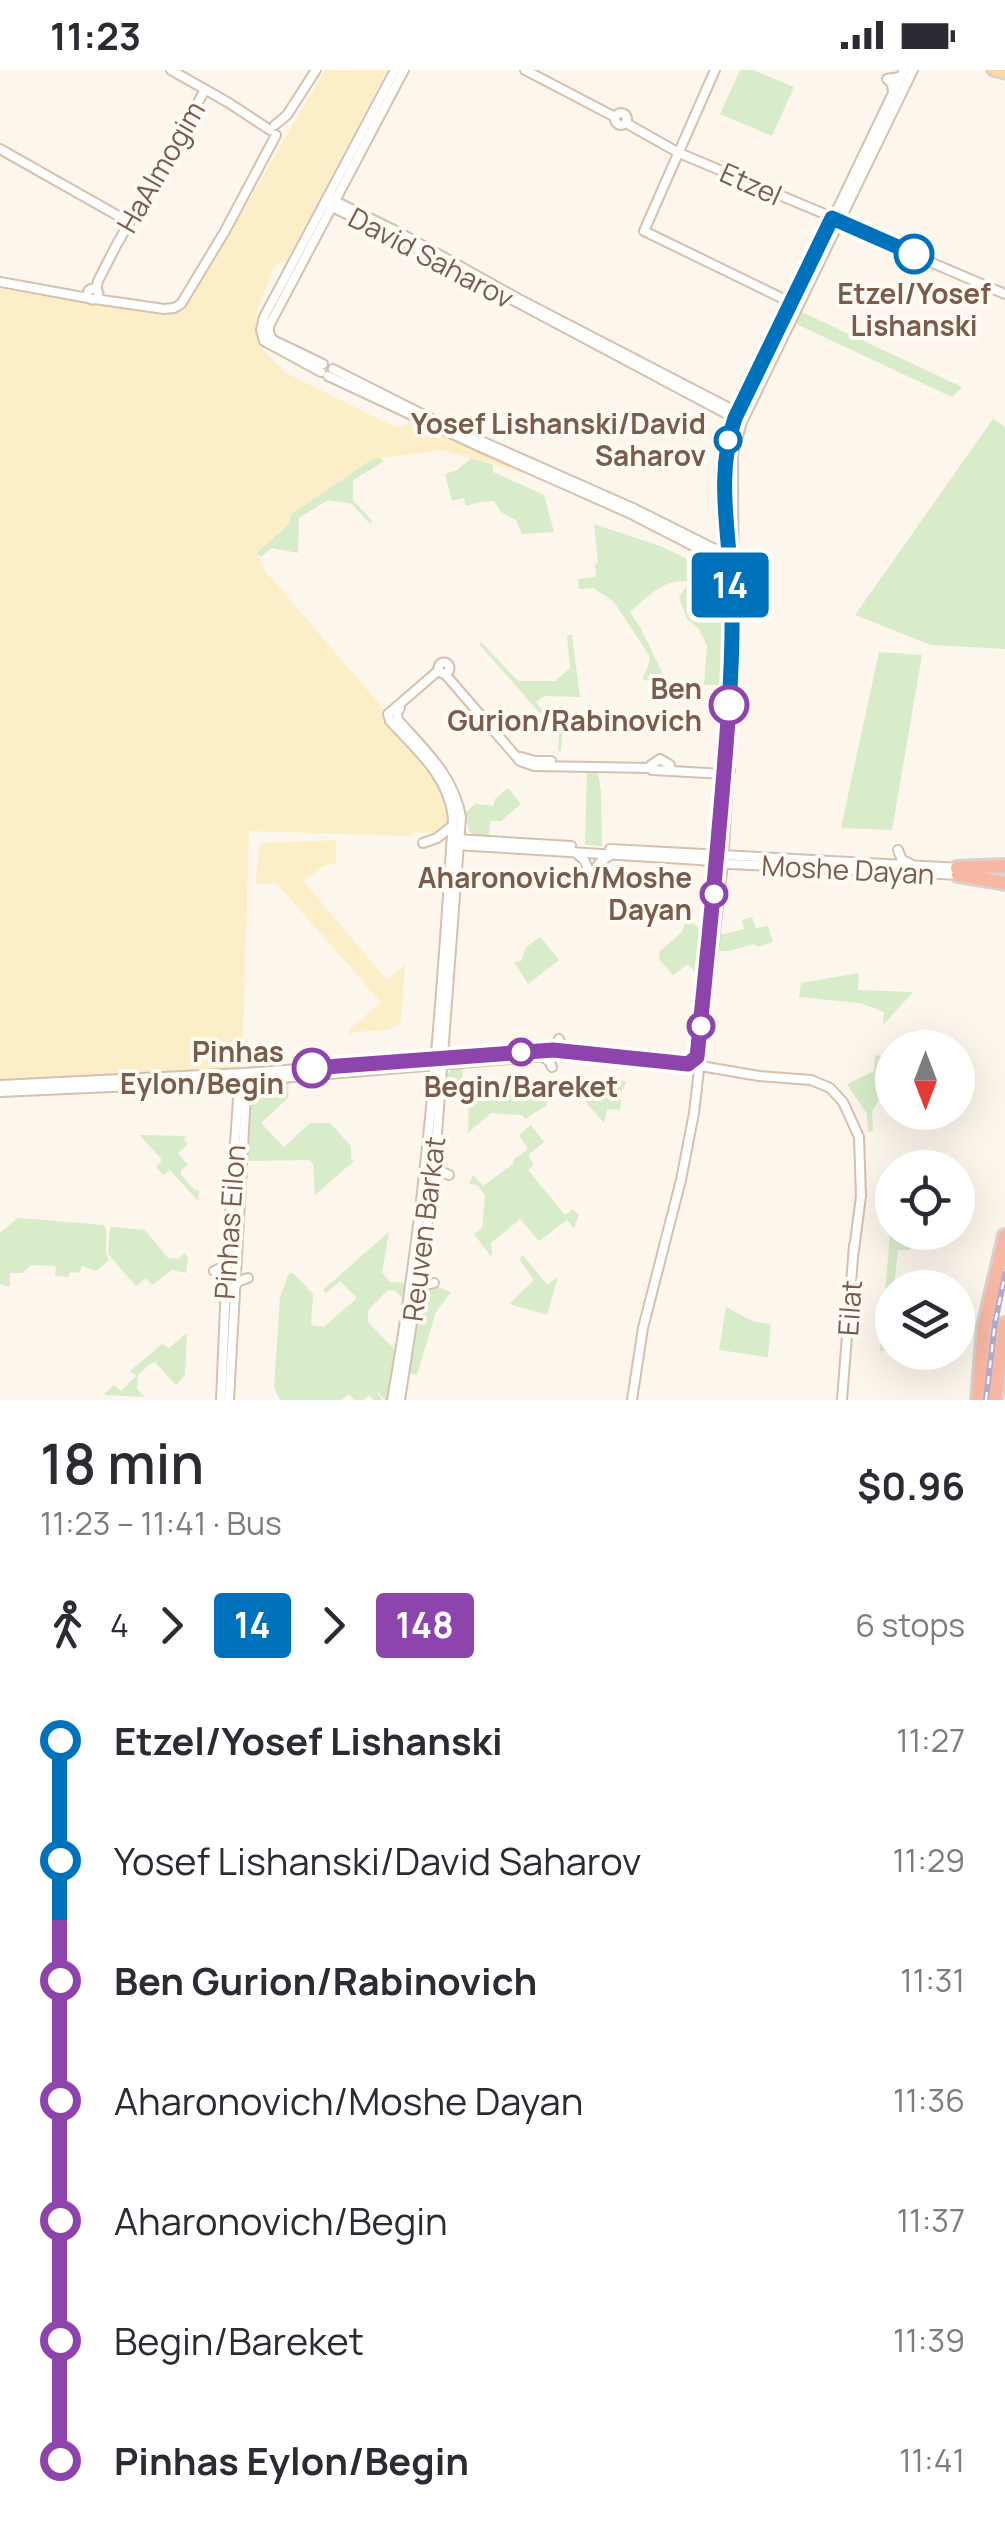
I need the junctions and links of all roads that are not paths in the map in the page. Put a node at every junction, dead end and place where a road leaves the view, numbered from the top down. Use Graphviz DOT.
graph roads {
  1 [pos="171,70"];
  2 [pos="316,70"];
  3 [pos="395,70"];
  4 [pos="404,70"];
  5 [pos="528,70"];
  6 [pos="715,70"];
  7 [pos="913,70"];
  8 [pos="992,70"];
  9 [pos="1005,73"];
  10 [pos="904,76"];
  11 [pos="206,90"];
  12 [pos="896,93"];
  13 [pos="274,130"];
  14 [pos="0,149"];
  15 [pos="679,149"];
  16 [pos="862,165"];
  17 [pos="847,170"];
  18 [pos="870,179"];
  19 [pos="343,186"];
  20 [pos="331,203"];
  21 [pos="355,214"];
  22 [pos="832,220"];
  23 [pos="129,222"];
  24 [pos="324,222"];
  25 [pos="0,282"];
  26 [pos="93,294"];
  27 [pos="1005,294"];
  28 [pos="777,296"];
  29 [pos="798,304"];
  30 [pos="784,317"];
  31 [pos="326,371"];
  32 [pos="740,417"];
  33 [pos="728,539"];
  34 [pos="709,549"];
  35 [pos="730,553"];
  36 [pos="730,565"];
  37 [pos="443,672"];
  38 [pos="725,773"];
  39 [pos="457,820"];
  40 [pos="455,842"];
  41 [pos="721,842"];
  42 [pos="423,843"];
  43 [pos="480,843"];
  44 [pos="568,851"];
  45 [pos="614,854"];
  46 [pos="706,854"];
  47 [pos="721,859"];
  48 [pos="738,861"];
  49 [pos="881,864"];
  50 [pos="458,865"];
  51 [pos="914,865"];
  52 [pos="1005,868"];
  53 [pos="957,872"];
  54 [pos="721,879"];
  55 [pos="1005,881"];
  56 [pos="445,1042"];
  57 [pos="544,1053"];
  58 [pos="568,1054"];
  59 [pos="434,1060"];
  60 [pos="456,1060"];
  61 [pos="695,1064"];
  62 [pos="437,1078"];
  63 [pos="246,1079"];
  64 [pos="228,1082"];
  65 [pos="0,1089"];
  66 [pos="242,1093"];
  67 [pos="870,1137"];
  68 [pos="859,1143"];
  69 [pos="435,1163"];
  70 [pos="449,1175"];
  71 [pos="1005,1236"];
  72 [pos="232,1262"];
  73 [pos="434,1283"];
  74 [pos="230,1286"];
  75 [pos="418,1291"];
  76 [pos="1005,1324"];
  77 [pos="221,1400"];
  78 [pos="229,1400"];
  79 [pos="392,1400"];
  80 [pos="400,1400"];
  81 [pos="632,1400"];
  82 [pos="844,1400"];
  83 [pos="975,1400"];
  84 [pos="995,1400"];
  1 -- 11 [label="street"];
  2 -- 13 [label="street"];
  3 -- 20 [label="street"];
  4 -- 19 [label="street"];
  5 -- 15 [label="street, Etzel"];
  6 -- 15 [label="street"];
  7 -- 10 [label="street"];
  8 -- 9 [label="main road"];
  10 -- 12 [label="street"];
  10 -- 12 [label="street"];
  11 -- 13 [label="street"];
  11 -- 23 [label="street, HaAlmogim"];
  12 -- 16 [label="street"];
  13 -- 26 [label="street"];
  14 -- 23 [label="street"];
  15 -- 22 [label="street, Etzel"];
  15 -- 28 [label="street"];
  16 -- 17 [label="street"];
  16 -- 18 [label="street"];
  16 -- 22 [label="street"];
  19 -- 20 [label="street"];
  19 -- 21 [label="street"];
  20 -- 21 [label="street, David Saharov"];
  20 -- 24 [label="street"];
  20 -- 31 [label="street"];
  21 -- 24 [label="street"];
  21 -- 32 [label="street, David Saharov"];
  21 -- 32 [label="street, David Saharov"];
  22 -- 27 [label="street, Etzel"];
  22 -- 29 [label="street"];
  23 -- 26 [label="street, HaAlmogim"];
  24 -- 31 [label="street"];
  25 -- 26 [label="street"];
  28 -- 29 [label="street"];
  28 -- 30 [label="street"];
  29 -- 30 [label="street"];
  29 -- 32 [label="street"];
  30 -- 32 [label="street"];
  31 -- 34 [label="street"];
  32 -- 33 [label="street"];
  32 -- 35 [label="street"];
  33 -- 34 [label="street"];
  33 -- 35 [label="street"];
  34 -- 35 [label="street"];
  34 -- 36 [label="street"];
  35 -- 36 [label="street"];
  35 -- 38 [label="street"];
  36 -- 38 [label="street"];
  37 -- 38 [label="street"];
  37 -- 39 [label="street"];
  37 -- 39 [label="street"];
  38 -- 41 [label="street"];
  39 -- 40 [label="street"];
  39 -- 42 [label="street"];
  39 -- 43 [label="street"];
  40 -- 43 [label="street, Moshe Dayan"];
  40 -- 50 [label="street"];
  40 -- 59 [label="street"];
  41 -- 46 [label="street"];
  41 -- 47 [label="street"];
  41 -- 48 [label="street"];
  43 -- 44 [label="street, Moshe Dayan"];
  43 -- 46 [label="street, Moshe Dayan"];
  43 -- 50 [label="street"];
  44 -- 45 [label="street, Moshe Dayan"];
  44 -- 45 [label="street"];
  45 -- 47 [label="street, Moshe Dayan"];
  46 -- 47 [label="street, Moshe Dayan"];
  47 -- 48 [label="street, Moshe Dayan"];
  47 -- 54 [label="street"];
  47 -- 61 [label="street"];
  48 -- 49 [label="street, Moshe Dayan"];
  48 -- 53 [label="street, Moshe Dayan"];
  48 -- 54 [label="street"];
  49 -- 51 [label="street, Moshe Dayan"];
  49 -- 51 [label="street"];
  50 -- 56 [label="street"];
  51 -- 53 [label="street, Moshe Dayan"];
  52 -- 53 [label="highway"];
  53 -- 55 [label="highway"];
  54 -- 61 [label="street"];
  56 -- 59 [label="street"];
  56 -- 60 [label="street"];
  57 -- 58 [label="street"];
  57 -- 58 [label="street"];
  57 -- 58 [label="street"];
  57 -- 60 [label="street"];
  58 -- 61 [label="street"];
  59 -- 60 [label="street"];
  59 -- 62 [label="street, Reuven Barkat"];
  59 -- 62 [label="street"];
  59 -- 63 [label="street"];
  59 -- 63 [label="street"];
  60 -- 62 [label="street"];
  61 -- 68 [label="street, Eilat"];
  61 -- 81 [label="street"];
  62 -- 69 [label="street, Reuven Barkat"];
  62 -- 79 [label="street, Reuven Barkat"];
  63 -- 64 [label="street"];
  63 -- 65 [label="street"];
  63 -- 66 [label="street, Pinhas Eilon"];
  63 -- 66 [label="street"];
  64 -- 65 [label="street"];
  64 -- 66 [label="street"];
  66 -- 72 [label="street, Pinhas Eilon"];
  67 -- 68 [label="street"];
  68 -- 82 [label="street, Eilat"];
  69 -- 70 [label="street"];
  69 -- 75 [label="street, Reuven Barkat"];
  71 -- 83 [label="highway"];
  72 -- 74 [label="street, Pinhas Eilon"];
  72 -- 74 [label="street"];
  72 -- 74 [label="street"];
  73 -- 75 [label="street"];
  74 -- 77 [label="street, Pinhas Eilon"];
  74 -- 78 [label="street, Pinhas Eilon"];
  75 -- 80 [label="street, Reuven Barkat"];
  76 -- 84 [label="highway"];
}
